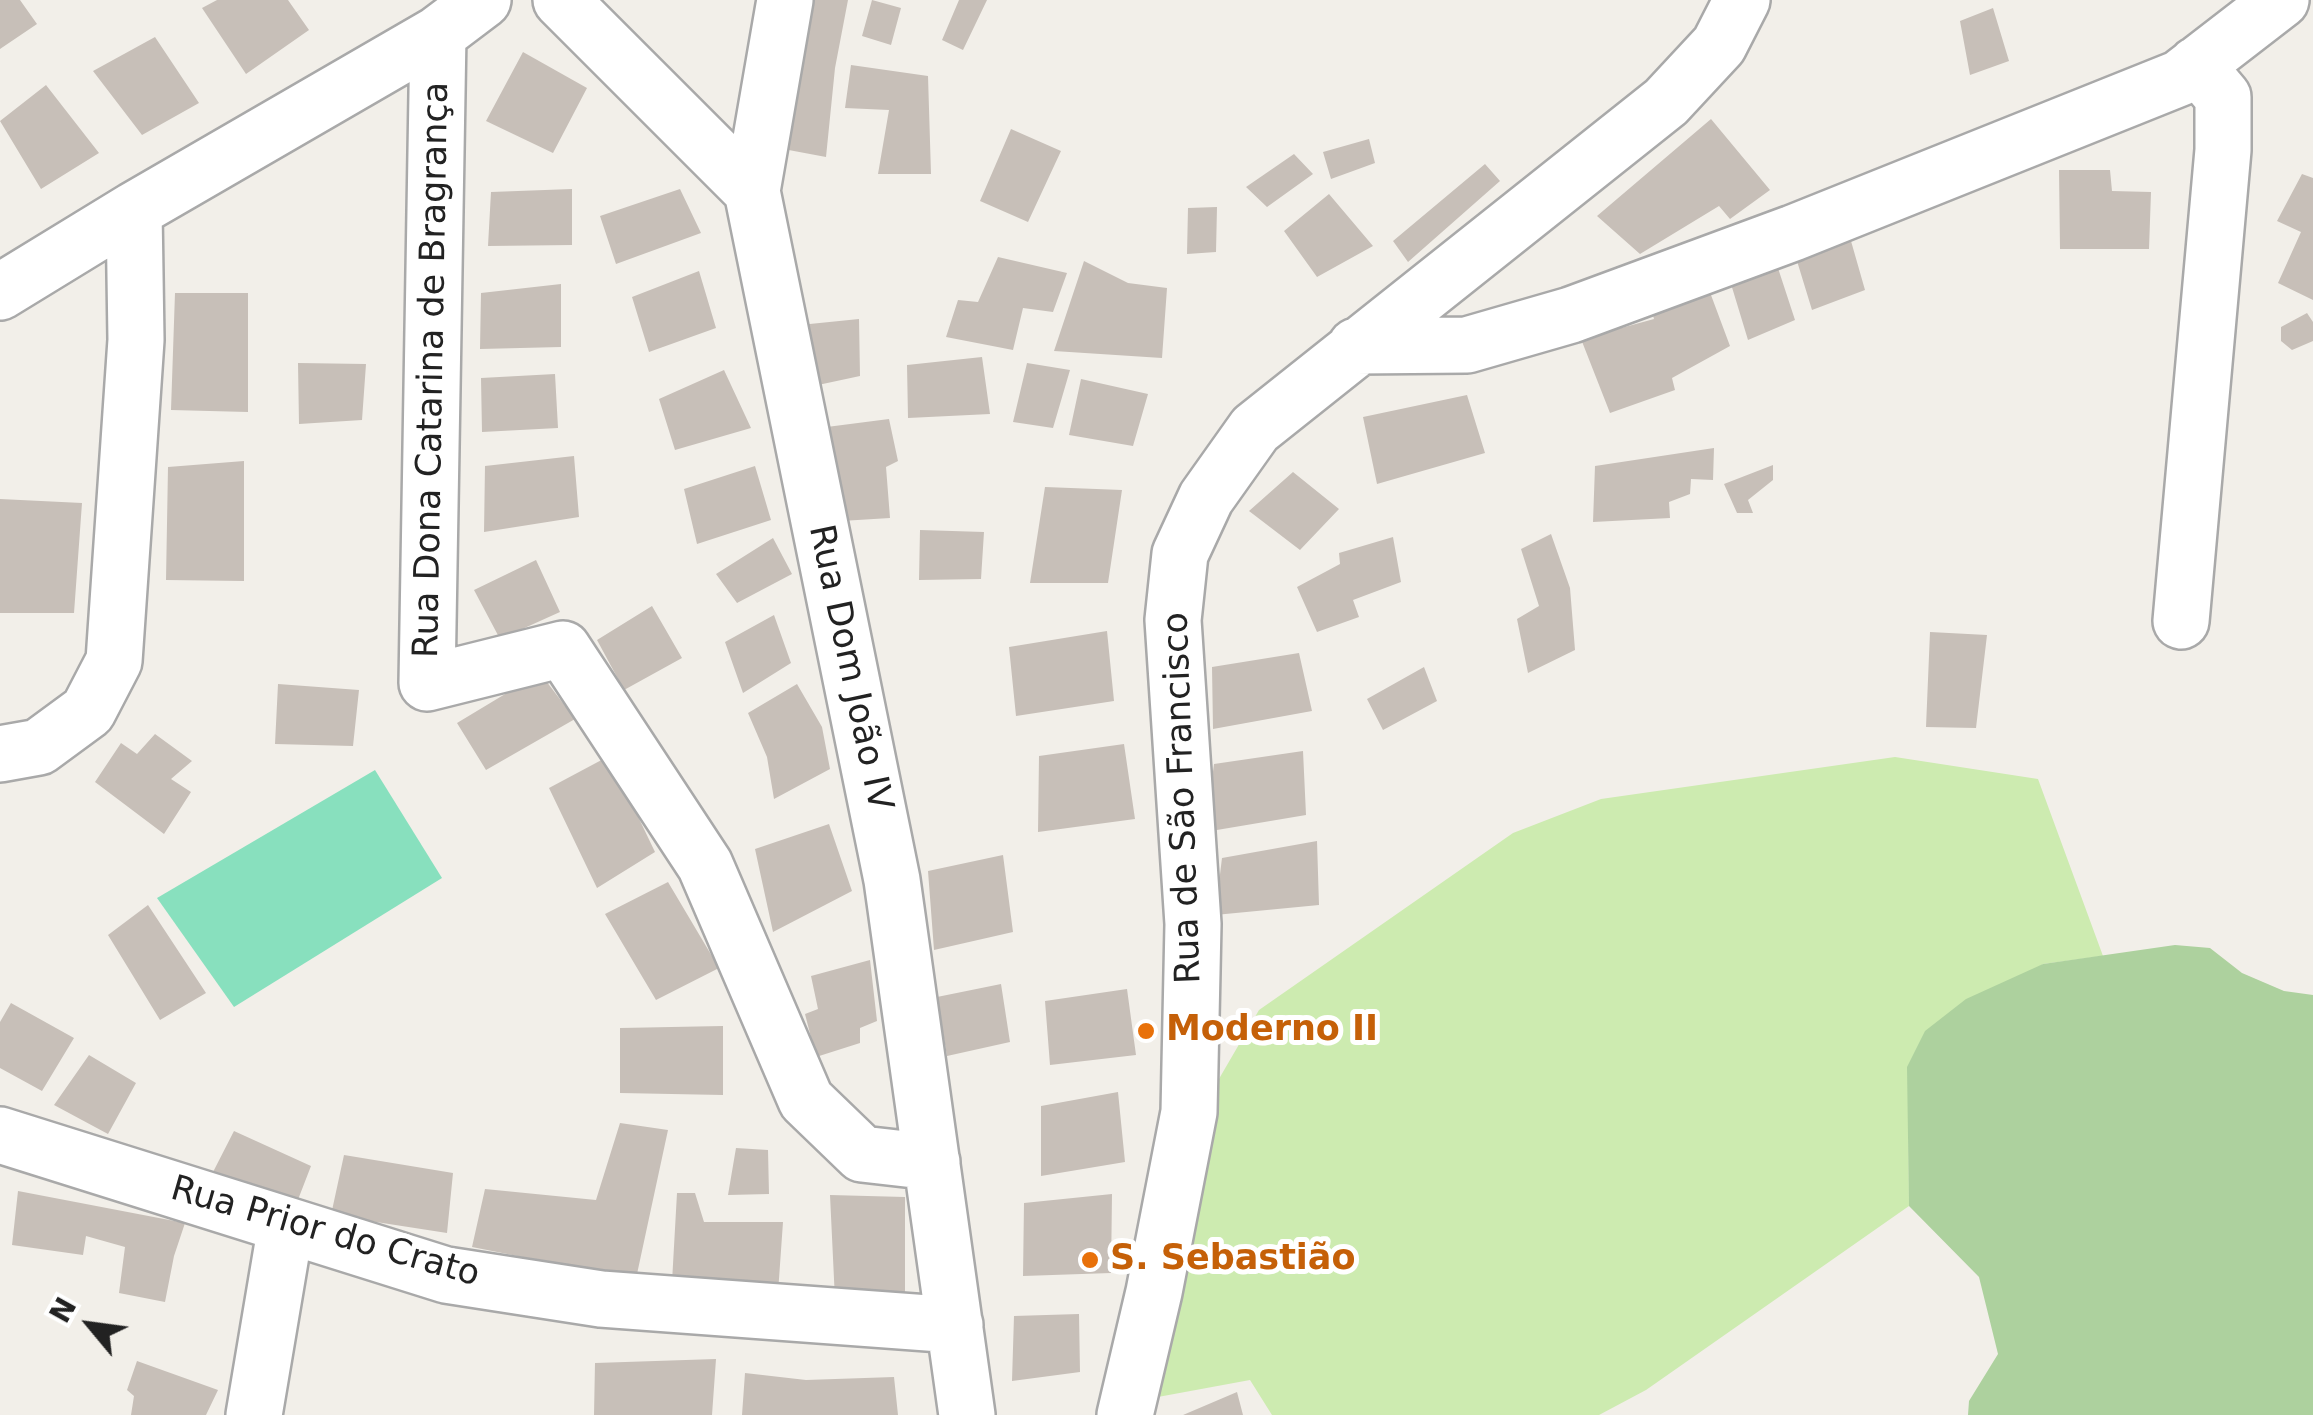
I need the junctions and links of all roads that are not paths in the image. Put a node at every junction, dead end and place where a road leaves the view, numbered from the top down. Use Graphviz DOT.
graph roads {
  1 [pos="484,0"];
  2 [pos="560,0"];
  3 [pos="785,0"];
  4 [pos="1742,0"];
  5 [pos="2281,0"];
  6 [pos="438,34"];
  7 [pos="2214,35"];
  8 [pos="752,190"];
  9 [pos="134,210"];
  10 [pos="4,281"];
  11 [pos="1356,346"];
  12 [pos="2181,621"];
  13 [pos="0,754"];
  14 [pos="0,1135"];
  15 [pos="932,1162"];
  16 [pos="286,1225"];
  17 [pos="955,1325"];
  18 [pos="254,1415"];
  19 [pos="968,1415"];
  20 [pos="1125,1415"];
  1 -- 6 [label="street"];
  2 -- 8 [label="street"];
  3 -- 8 [label="street"];
  4 -- 11 [label="street, Rua de São Francisco"];
  5 -- 7 [label="street"];
  6 -- 9 [label="street"];
  6 -- 15 [label="street, Rua Dona Catarina de Bragrança"];
  7 -- 11 [label="street"];
  7 -- 12 [label="street"];
  8 -- 15 [label="street, Rua Dom João IV"];
  9 -- 10 [label="street"];
  9 -- 13 [label="street"];
  11 -- 20 [label="street, Rua de São Francisco"];
  14 -- 16 [label="street, Rua Prior do Crato"];
  15 -- 17 [label="street, Rua Dom João IV"];
  16 -- 17 [label="street, Rua Prior do Crato"];
  16 -- 18 [label="street"];
  17 -- 19 [label="street, Rua Dom João IV"];
}
